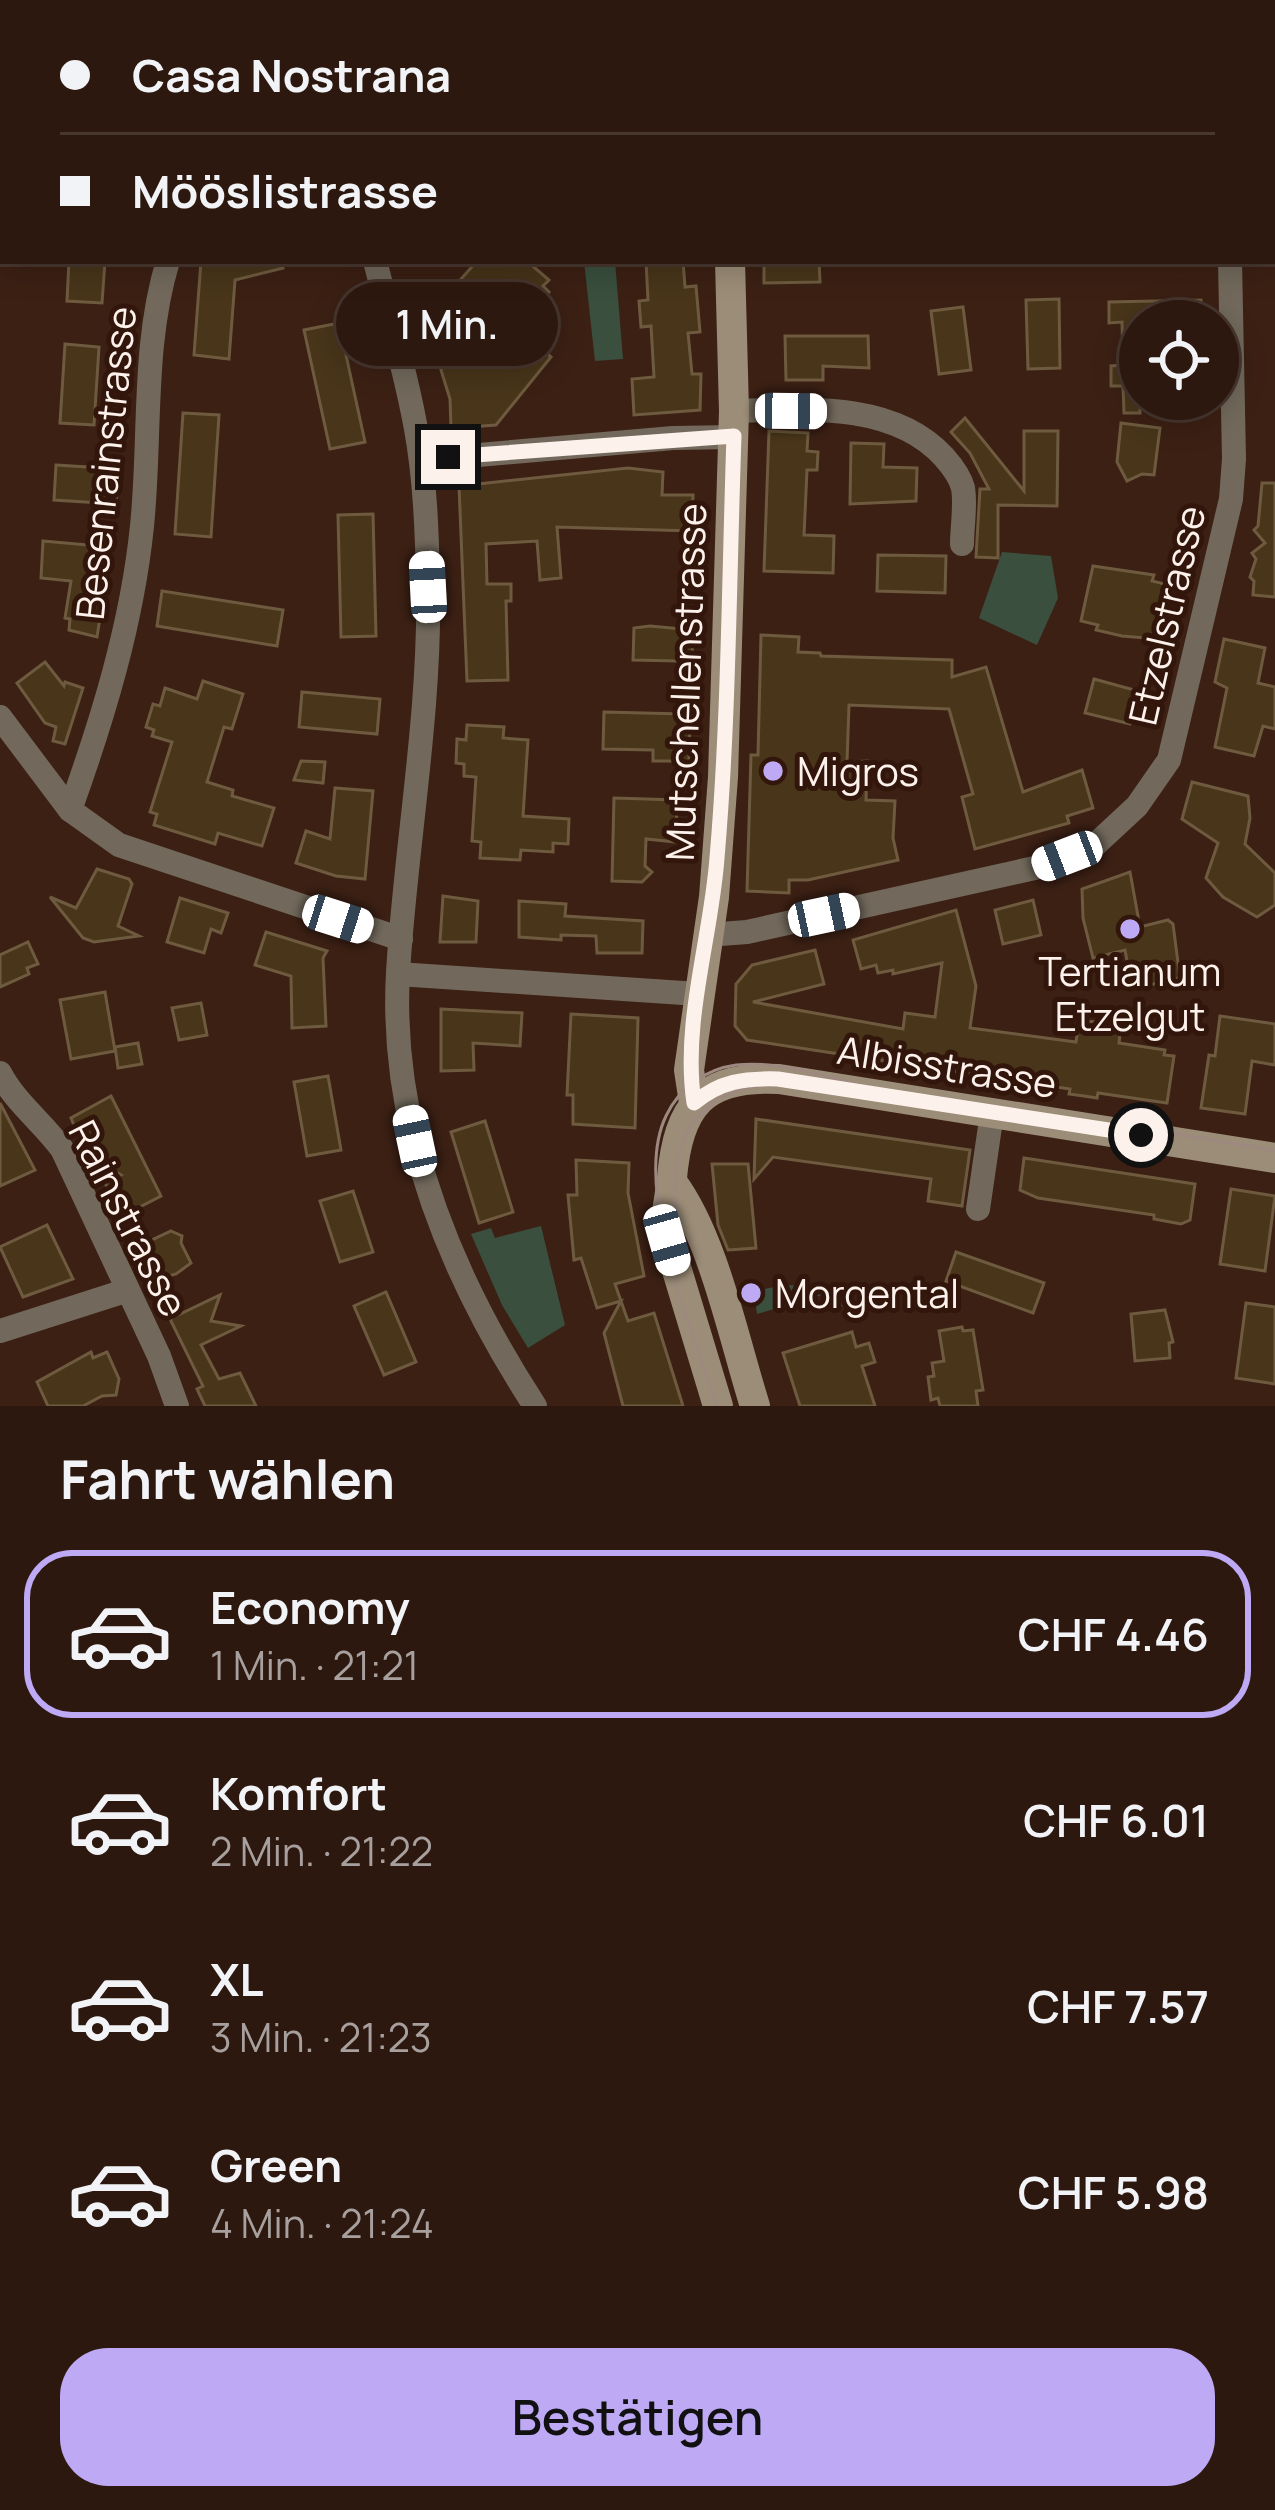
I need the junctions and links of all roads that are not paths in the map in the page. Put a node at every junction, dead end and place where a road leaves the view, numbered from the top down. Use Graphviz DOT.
graph roads {
  1 [pos="168,264"];
  2 [pos="376,264"];
  3 [pos="730,264"];
  4 [pos="1230,264"];
  5 [pos="734,424"];
  6 [pos="421,460"];
  7 [pos="962,544"];
  8 [pos="0,717"];
  9 [pos="70,810"];
  10 [pos="707,934"];
  11 [pos="401,939"];
  12 [pos="398,974"];
  13 [pos="698,994"];
  14 [pos="3,1087"];
  15 [pos="694,1103"];
  16 [pos="992,1113"];
  17 [pos="1275,1158"];
  18 [pos="672,1182"];
  19 [pos="978,1209"];
  20 [pos="125,1291"];
  21 [pos="0,1330"];
  22 [pos="177,1406"];
  23 [pos="535,1406"];
  24 [pos="718,1406"];
  25 [pos="755,1406"];
  1 -- 9 [label="street, Besenrainstrasse"];
  2 -- 6 [label="street"];
  3 -- 5 [label="main road, Mutschellenstrasse"];
  4 -- 10 [label="street, Etzelstrasse"];
  5 -- 6 [label="street"];
  5 -- 7 [label="street"];
  5 -- 10 [label="main road, Mutschellenstrasse"];
  6 -- 11 [label="street"];
  8 -- 9 [label="street"];
  9 -- 11 [label="street"];
  10 -- 13 [label="main road, Mutschellenstrasse"];
  11 -- 12 [label="street"];
  12 -- 13 [label="street"];
  12 -- 23 [label="street"];
  13 -- 15 [label="main road, Mutschellenstrasse"];
  14 -- 20 [label="street, Rainstrasse"];
  15 -- 16 [label="main road, Albisstrasse"];
  15 -- 18 [label="main road"];
  16 -- 17 [label="main road, Albisstrasse"];
  16 -- 19 [label="street"];
  18 -- 24 [label="main road"];
  18 -- 25 [label="main road"];
  20 -- 21 [label="street"];
  20 -- 22 [label="street, Rainstrasse"];
}
